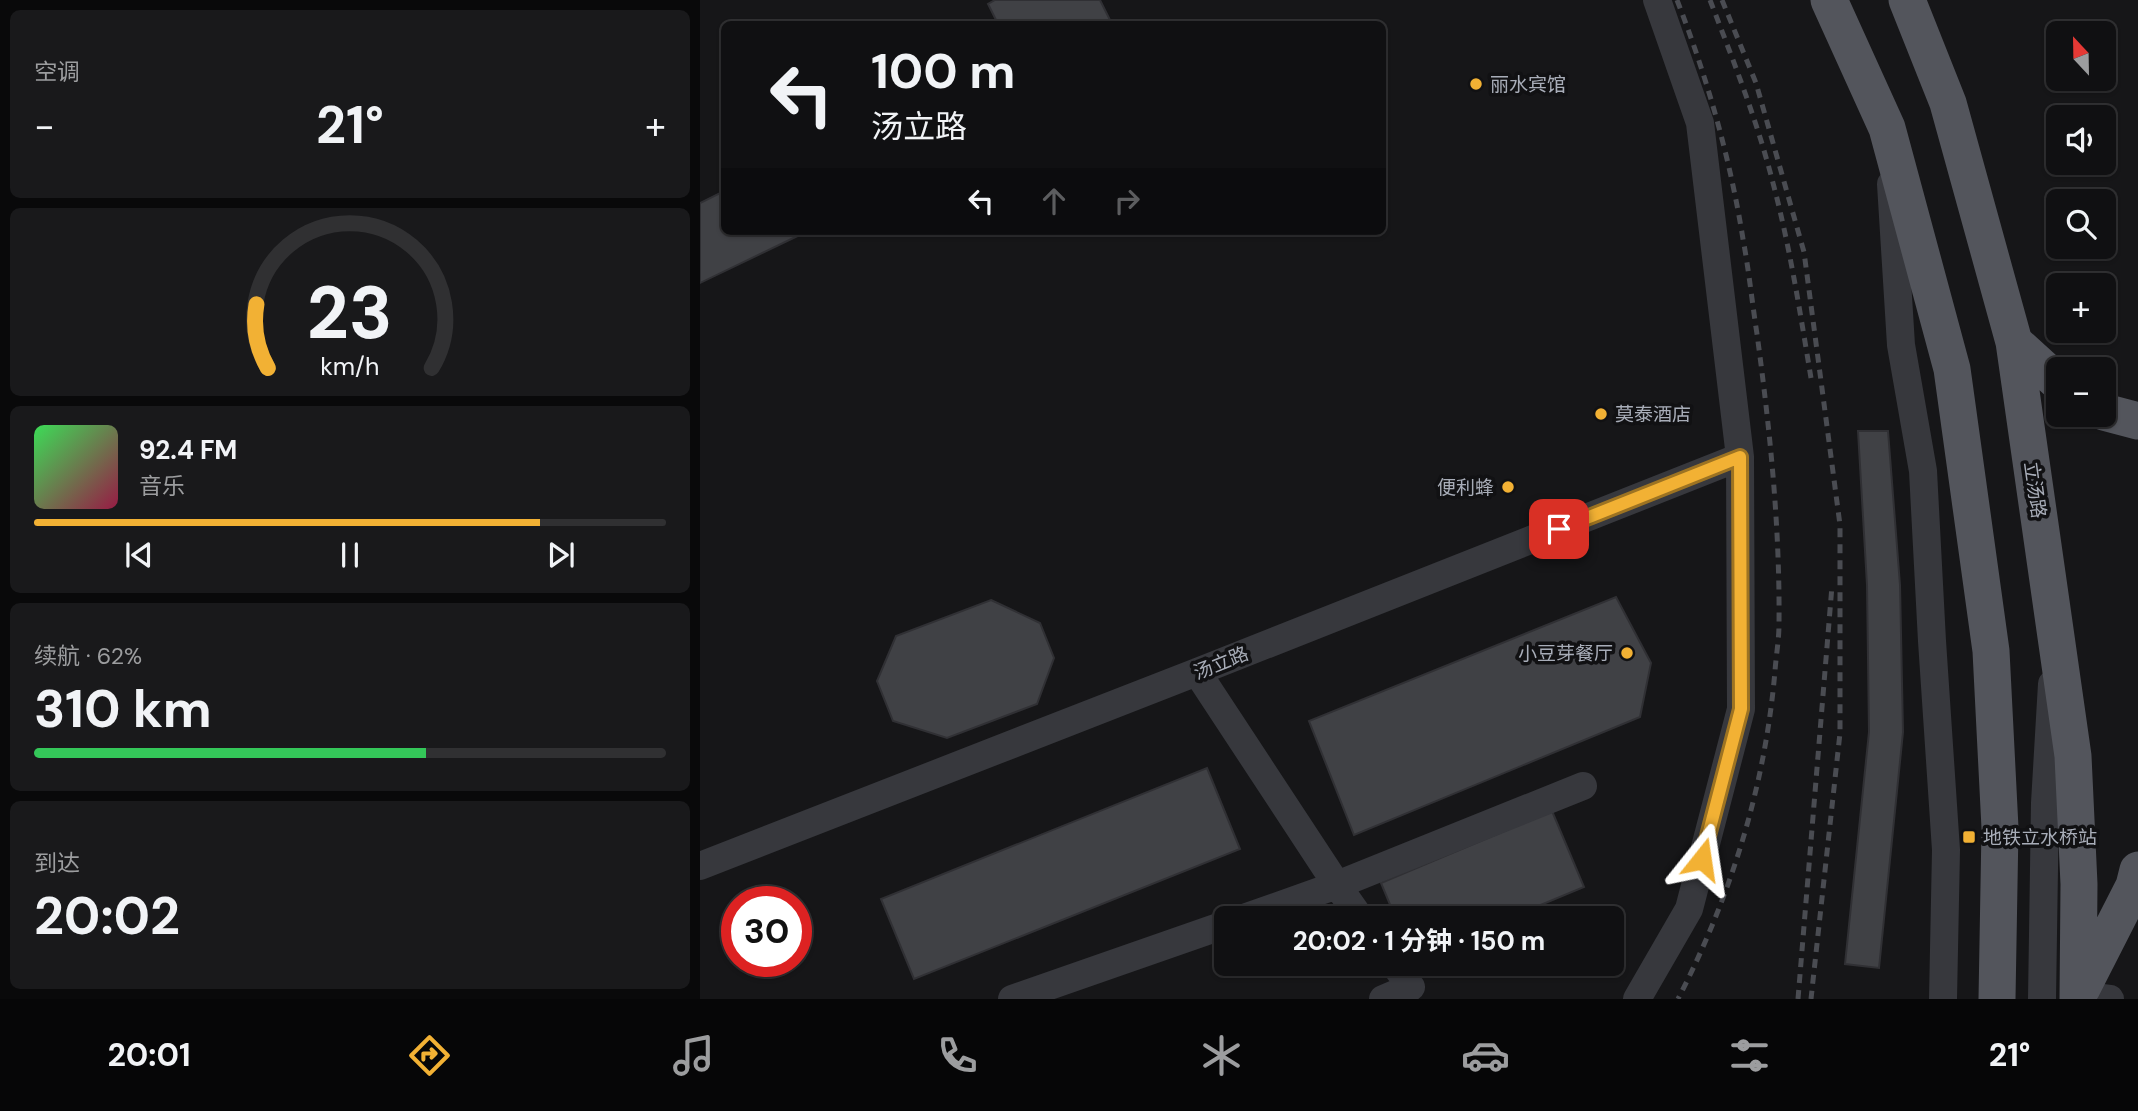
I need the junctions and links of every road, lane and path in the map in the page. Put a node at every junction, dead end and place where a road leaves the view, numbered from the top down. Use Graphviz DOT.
graph roads {
  1 [pos="1657,0"];
  2 [pos="1829,0"];
  3 [pos="1907,0"];
  4 [pos="1887,128"];
  5 [pos="2014,342"];
  6 [pos="2046,371"];
  7 [pos="2116,415"];
  8 [pos="2138,421"];
  9 [pos="1740,457"];
  10 [pos="2054,639"];
  11 [pos="1197,672"];
  12 [pos="1583,786"];
  13 [pos="700,866"];
  14 [pos="2137,880"];
  15 [pos="1337,885"];
  16 [pos="1278,906"];
  17 [pos="1352,906"];
  18 [pos="1214,929"];
  19 [pos="1403,976"];
  20 [pos="2086,998"];
  21 [pos="1012,999"];
  22 [pos="1383,999"];
  23 [pos="1637,999"];
  24 [pos="1943,999"];
  25 [pos="1997,999"];
  26 [pos="2042,999"];
  1 -- 9 [label="street"];
  2 -- 4 [label="main road"];
  3 -- 5 [label="main road, 立汤路"];
  4 -- 24 [label="street"];
  4 -- 25 [label="main road"];
  5 -- 6 [label="main road"];
  5 -- 10 [label="main road, 立汤路"];
  7 -- 8 [label="main road"];
  9 -- 11 [label="street, 汤立路"];
  9 -- 23 [label="street"];
  10 -- 20 [label="main road, 立汤路"];
  10 -- 26 [label="street"];
  11 -- 13 [label="street, 汤立路"];
  11 -- 15 [label="street"];
  12 -- 15 [label="street"];
  14 -- 20 [label="main road"];
  15 -- 16 [label="street"];
  15 -- 17 [label="street"];
  18 -- 21 [label="street"];
  19 -- 22 [label="street"];
}
